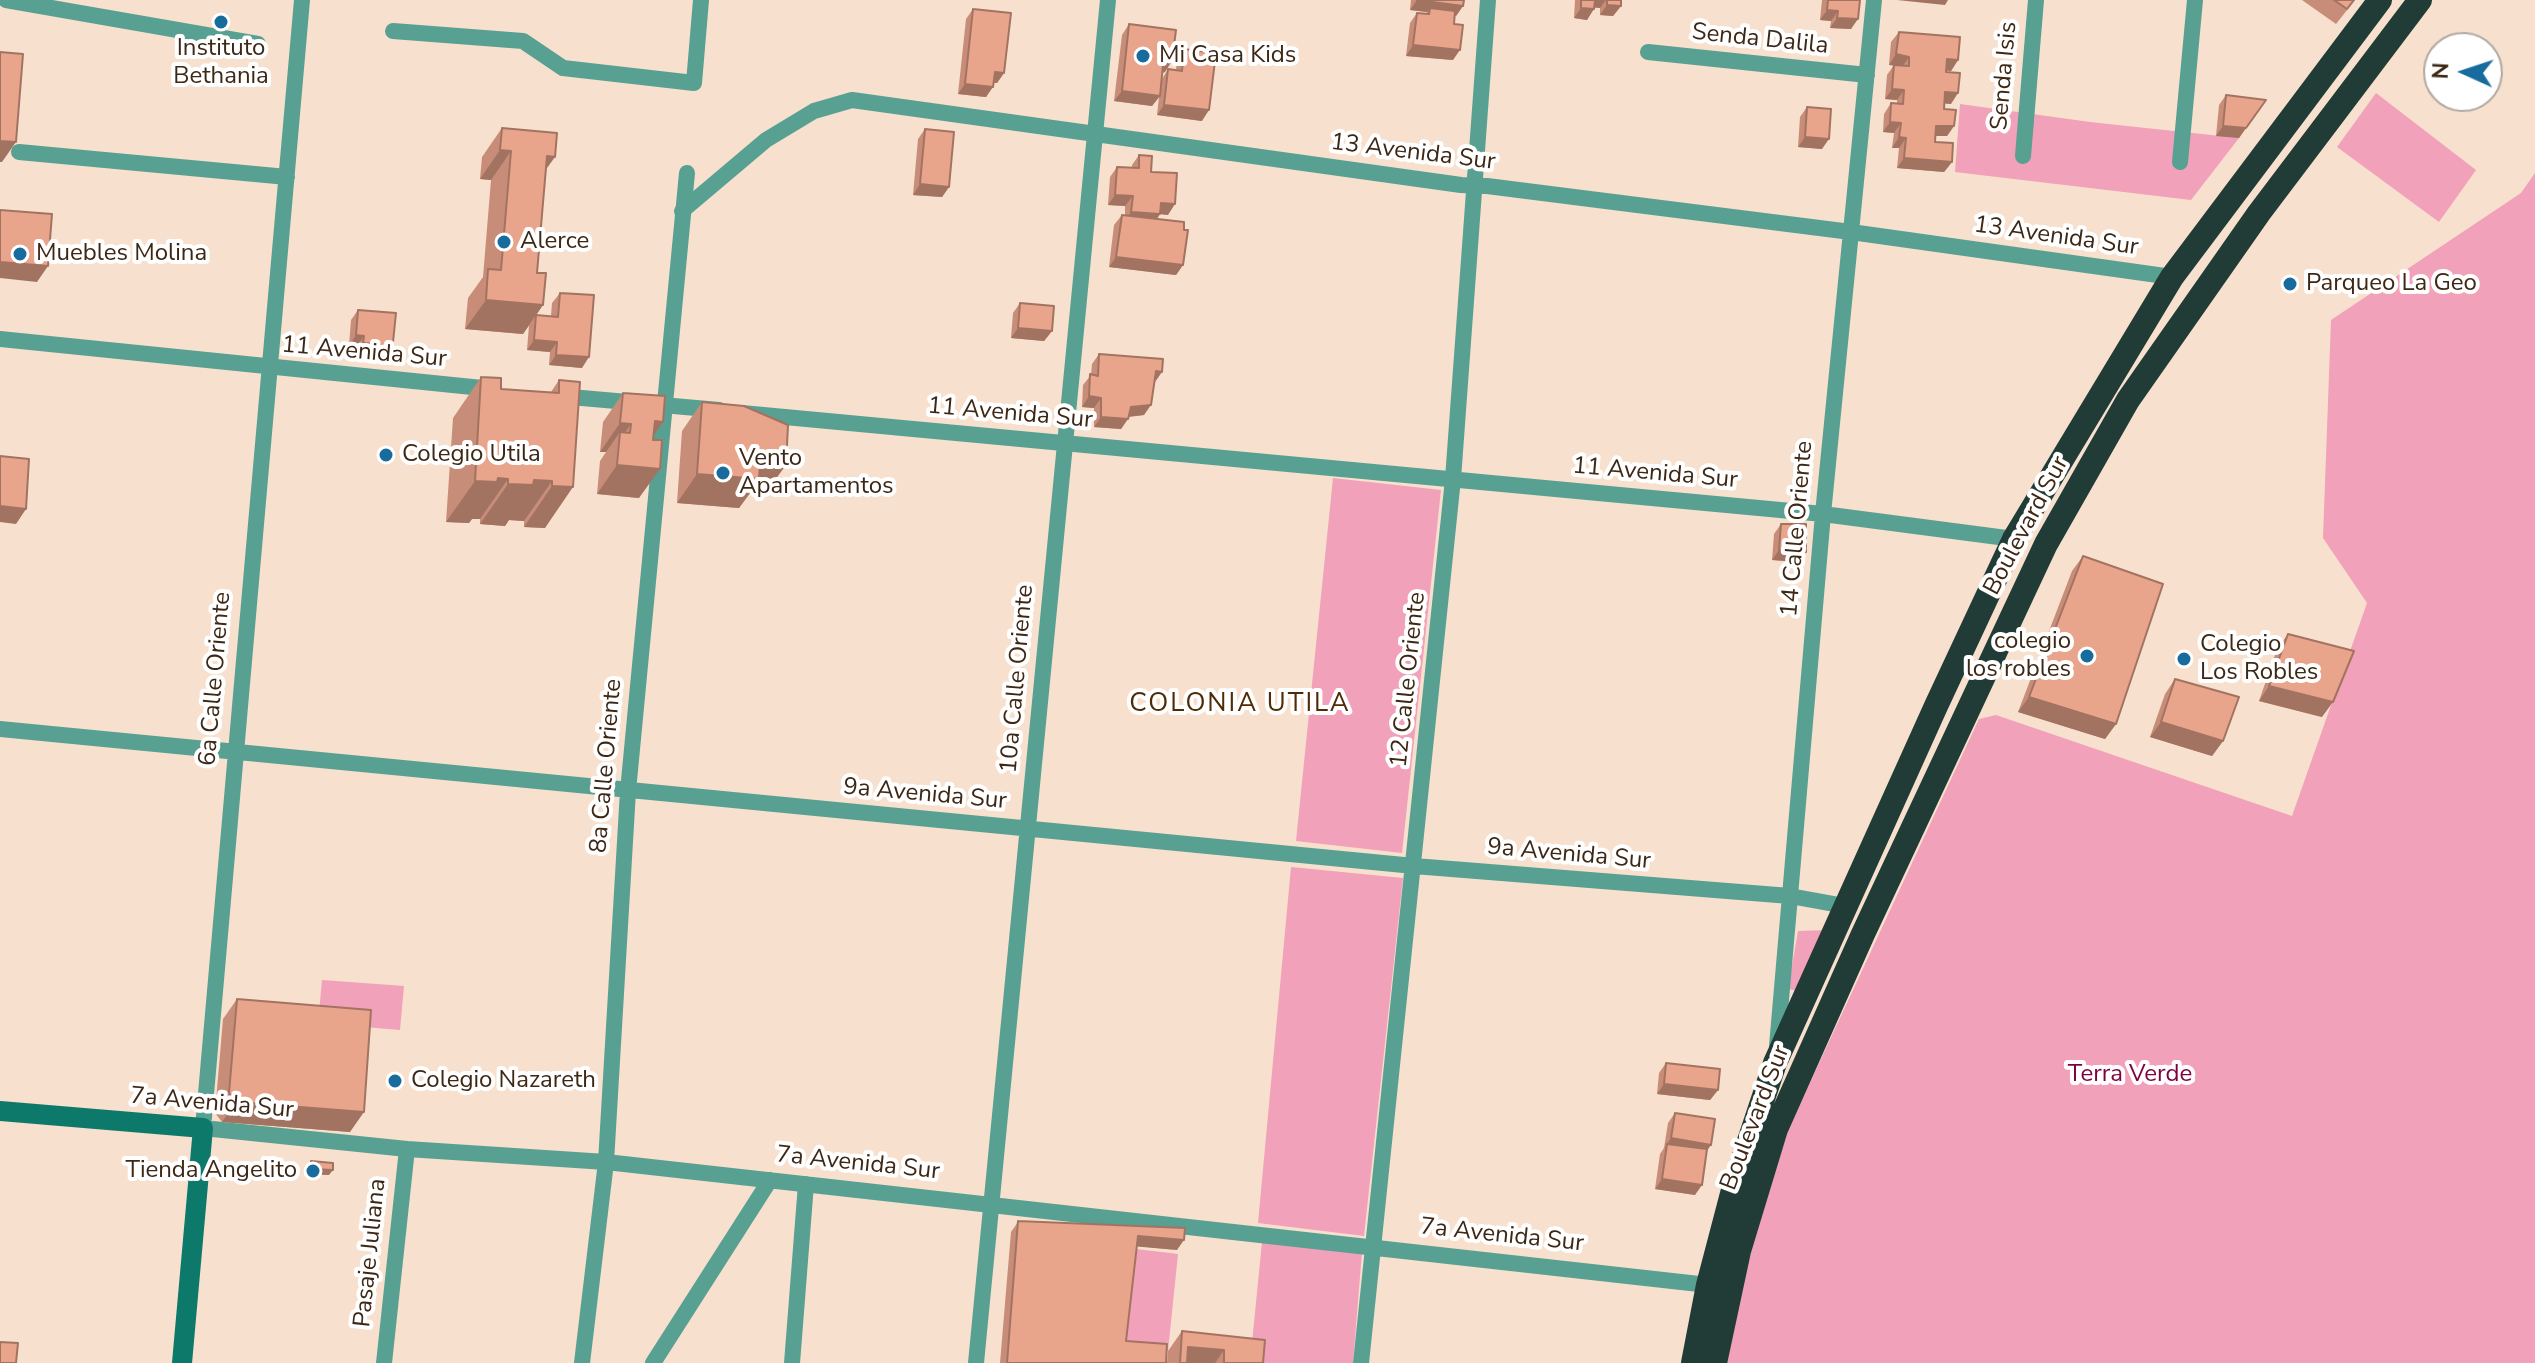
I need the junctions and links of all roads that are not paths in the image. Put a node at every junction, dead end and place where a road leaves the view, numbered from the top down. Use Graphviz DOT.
graph roads {
  1 [pos="6,0"];
  2 [pos="302,0"];
  3 [pos="701,0"];
  4 [pos="1108,0"];
  5 [pos="1488,0"];
  6 [pos="1874,0"];
  7 [pos="2036,0"];
  8 [pos="2195,0"];
  9 [pos="2380,0"];
  10 [pos="2420,0"];
  11 [pos="393,31"];
  12 [pos="258,44"];
  13 [pos="1648,52"];
  14 [pos="1867,75"];
  15 [pos="1095,134"];
  16 [pos="19,152"];
  17 [pos="2023,156"];
  18 [pos="2180,162"];
  19 [pos="687,173"];
  20 [pos="287,177"];
  21 [pos="1474,186"];
  22 [pos="682,211"];
  23 [pos="1851,232"];
  24 [pos="2172,277"];
  25 [pos="0,339"];
  26 [pos="270,368"];
  27 [pos="506,391"];
  28 [pos="538,393"];
  29 [pos="664,405"];
  30 [pos="1065,443"];
  31 [pos="1453,479"];
  32 [pos="1823,514"];
  33 [pos="2014,539"];
  34 [pos="0,729"];
  35 [pos="236,754"];
  36 [pos="628,791"];
  37 [pos="1028,829"];
  38 [pos="1414,866"];
  39 [pos="1790,896"];
  40 [pos="1845,906"];
  41 [pos="1775,1063"];
  42 [pos="0,1111"];
  43 [pos="203,1128"];
  44 [pos="407,1149"];
  45 [pos="606,1162"];
  46 [pos="770,1180"];
  47 [pos="806,1184"];
  48 [pos="992,1205"];
  49 [pos="1372,1248"];
  50 [pos="1708,1285"];
  51 [pos="182,1363"];
  52 [pos="384,1363"];
  53 [pos="582,1363"];
  54 [pos="653,1363"];
  55 [pos="792,1363"];
  56 [pos="976,1363"];
  57 [pos="1361,1363"];
  58 [pos="1693,1363"];
  59 [pos="1715,1363"];
  1 -- 12 [label="street"];
  2 -- 20 [label="street, 6a Calle Oriente"];
  3 -- 11 [label="street"];
  4 -- 15 [label="street, 10a Calle Oriente"];
  5 -- 21 [label="street, 12 Calle Oriente"];
  6 -- 14 [label="street, 14 Calle Oriente"];
  7 -- 17 [label="street, Senda Isis"];
  8 -- 18 [label="street"];
  9 -- 24 [label="highway, Boulevard Sur"];
  10 -- 59 [label="highway, Boulevard Sur"];
  13 -- 14 [label="street, Senda Dalila"];
  14 -- 23 [label="street, 14 Calle Oriente"];
  15 -- 21 [label="street, 13 Avenida Sur"];
  15 -- 22 [label="street, 13 Avenida Sur"];
  15 -- 30 [label="street, 10a Calle Oriente"];
  16 -- 20 [label="street"];
  19 -- 22 [label="street, 8a Calle Oriente"];
  20 -- 26 [label="street, 6a Calle Oriente"];
  21 -- 23 [label="street, 13 Avenida Sur"];
  21 -- 31 [label="street, 12 Calle Oriente"];
  22 -- 29 [label="street, 8a Calle Oriente"];
  23 -- 24 [label="street, 13 Avenida Sur"];
  23 -- 32 [label="street, 14 Calle Oriente"];
  24 -- 33 [label="highway, Boulevard Sur"];
  25 -- 26 [label="street, 11 Avenida Sur"];
  26 -- 27 [label="street, 11 Avenida Sur"];
  26 -- 35 [label="street, 6a Calle Oriente"];
  28 -- 29 [label="street, 11 Avenida Sur"];
  29 -- 30 [label="street, 11 Avenida Sur"];
  29 -- 36 [label="street, 8a Calle Oriente"];
  30 -- 31 [label="street, 11 Avenida Sur"];
  30 -- 37 [label="street, 10a Calle Oriente"];
  31 -- 32 [label="street, 11 Avenida Sur"];
  31 -- 38 [label="street, 12 Calle Oriente"];
  32 -- 33 [label="street, 11 Avenida Sur"];
  32 -- 39 [label="street, 14 Calle Oriente"];
  33 -- 40 [label="highway, Boulevard Sur"];
  34 -- 35 [label="street, 9a Avenida Sur"];
  35 -- 36 [label="street, 9a Avenida Sur"];
  35 -- 43 [label="street, 6a Calle Oriente"];
  36 -- 37 [label="street, 9a Avenida Sur"];
  36 -- 45 [label="street, 8a Calle Oriente"];
  37 -- 38 [label="street, 9a Avenida Sur"];
  37 -- 48 [label="street, 10a Calle Oriente"];
  38 -- 39 [label="street, 9a Avenida Sur"];
  38 -- 49 [label="street, 12 Calle Oriente"];
  39 -- 40 [label="street, 9a Avenida Sur"];
  39 -- 41 [label="street, 14 Calle Oriente"];
  40 -- 41 [label="highway, Boulevard Sur"];
  41 -- 50 [label="highway, Boulevard Sur"];
  42 -- 43 [label="street, 7a Avenida Sur"];
  43 -- 44 [label="street, 7a Avenida Sur"];
  43 -- 51 [label="street, 6a Calle Oriente"];
  44 -- 45 [label="street, 7a Avenida Sur"];
  44 -- 52 [label="street, Pasaje Juliana"];
  45 -- 46 [label="street, 7a Avenida Sur"];
  45 -- 53 [label="street, 8a Calle Oriente"];
  46 -- 47 [label="street, 7a Avenida Sur"];
  46 -- 54 [label="street"];
  47 -- 48 [label="street, 7a Avenida Sur"];
  47 -- 55 [label="street"];
  48 -- 49 [label="street, 7a Avenida Sur"];
  48 -- 56 [label="street, 10a Calle Oriente"];
  49 -- 50 [label="street, 7a Avenida Sur"];
  49 -- 57 [label="street, 12 Calle Oriente"];
  50 -- 58 [label="highway, Boulevard Sur"];
}
